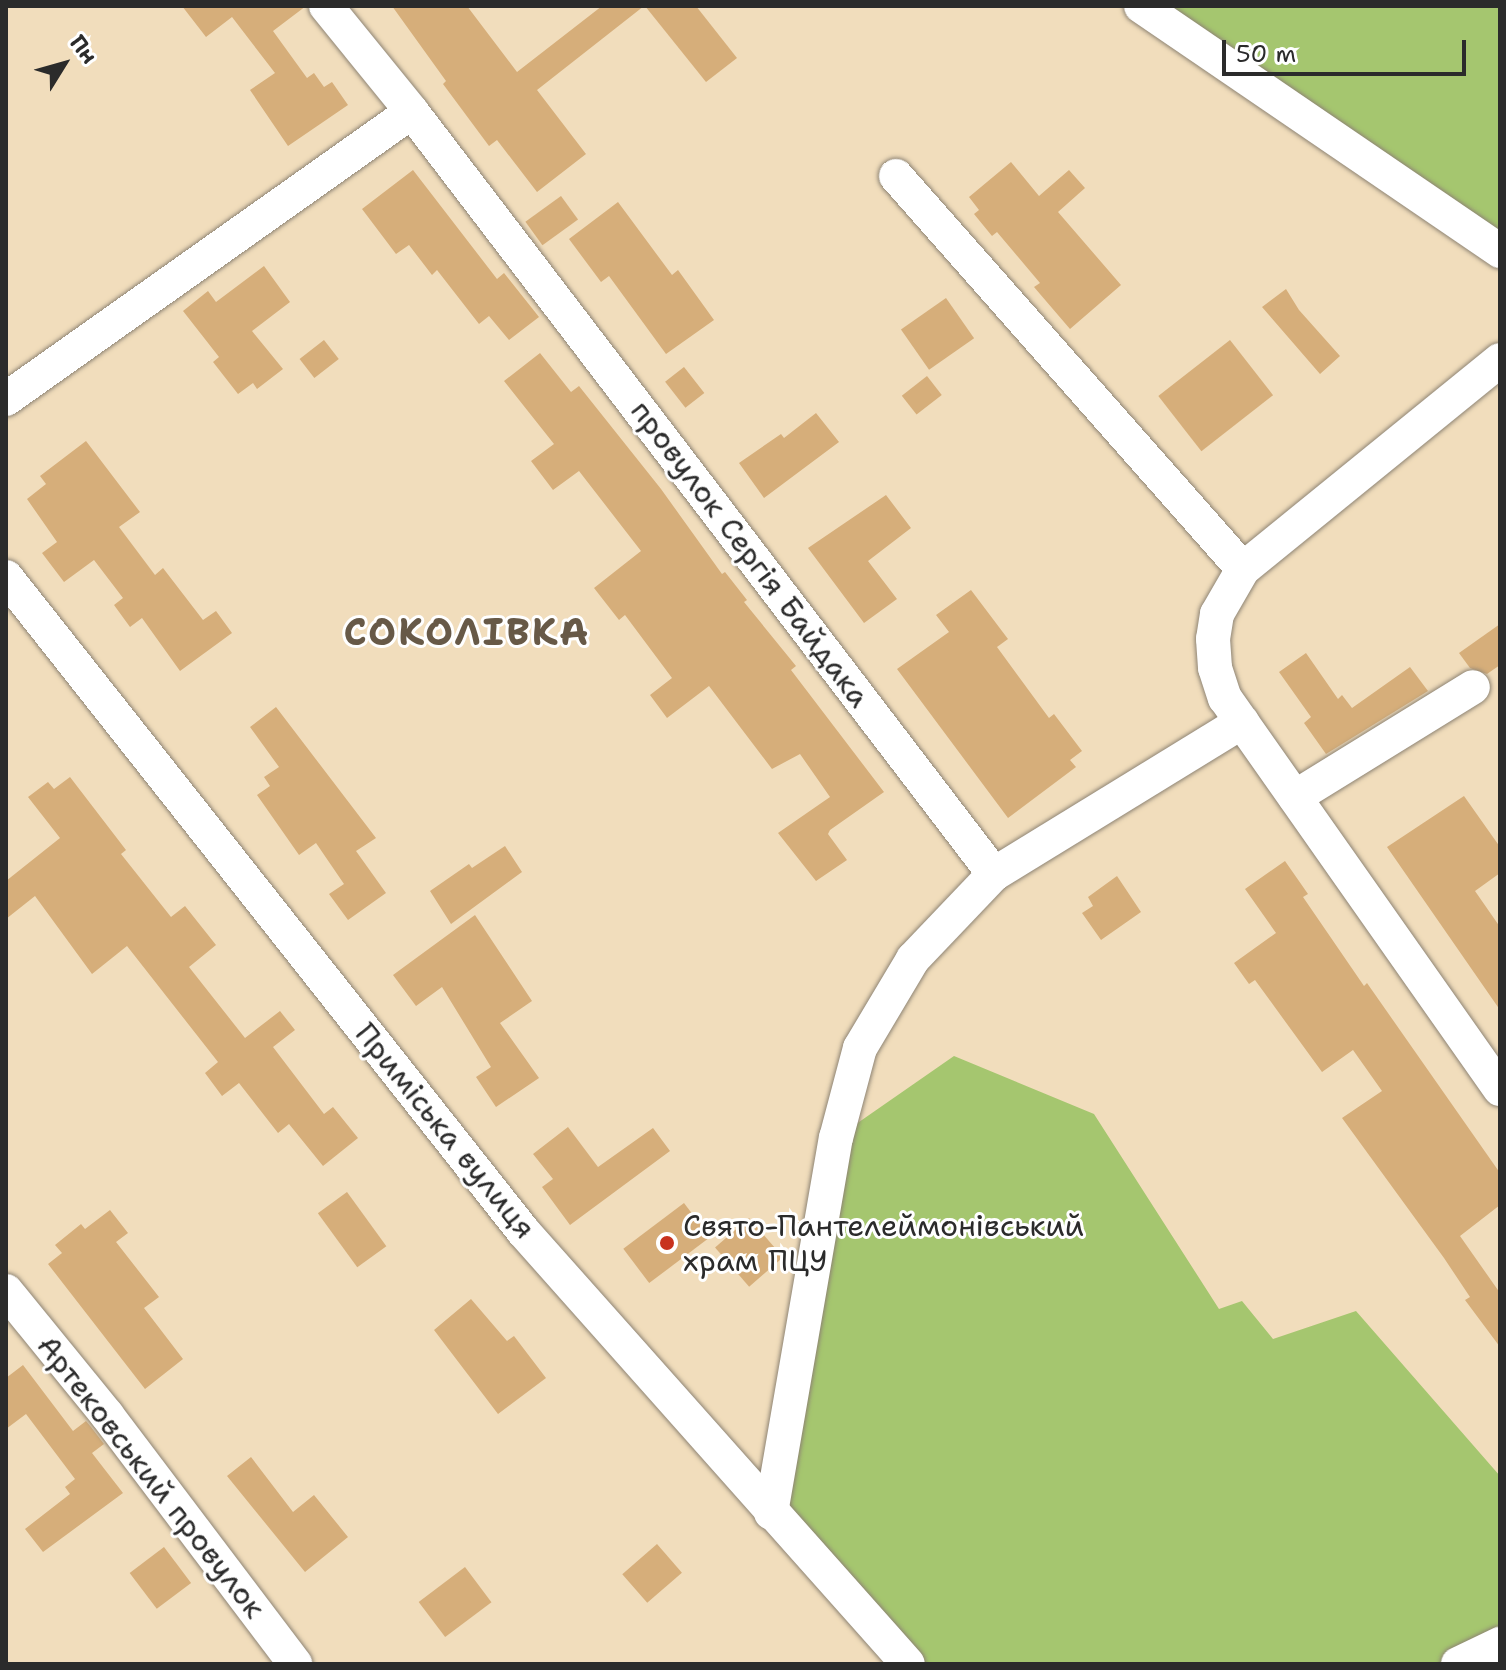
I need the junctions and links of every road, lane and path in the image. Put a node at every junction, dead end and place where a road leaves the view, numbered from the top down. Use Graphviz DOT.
graph roads {
  1 [pos="326,6"];
  2 [pos="1141,6"];
  3 [pos="412,112"];
  4 [pos="896,176"];
  5 [pos="1500,251"];
  6 [pos="1500,360"];
  7 [pos="6,399"];
  8 [pos="1243,569"];
  9 [pos="6,577"];
  10 [pos="1473,687"];
  11 [pos="1242,722"];
  12 [pos="1295,797"];
  13 [pos="994,874"];
  14 [pos="1500,1089"];
  15 [pos="6,1291"];
  16 [pos="771,1513"];
  17 [pos="1500,1644"];
  18 [pos="295,1664"];
  19 [pos="908,1664"];
  20 [pos="1458,1664"];
  1 -- 3 [label="street, провулок Сергія Байдака"];
  2 -- 5 [label="street"];
  3 -- 7 [label="street"];
  3 -- 13 [label="street, провулок Сергія Байдака"];
  4 -- 8 [label="street"];
  6 -- 8 [label="street"];
  8 -- 11 [label="street"];
  9 -- 16 [label="street, Приміська вулиця"];
  10 -- 12 [label="street"];
  11 -- 12 [label="street"];
  11 -- 13 [label="street"];
  12 -- 14 [label="street"];
  13 -- 16 [label="street"];
  15 -- 18 [label="street, Артековський провулок"];
  16 -- 19 [label="street, Приміська вулиця"];
  17 -- 20 [label="street"];
}
